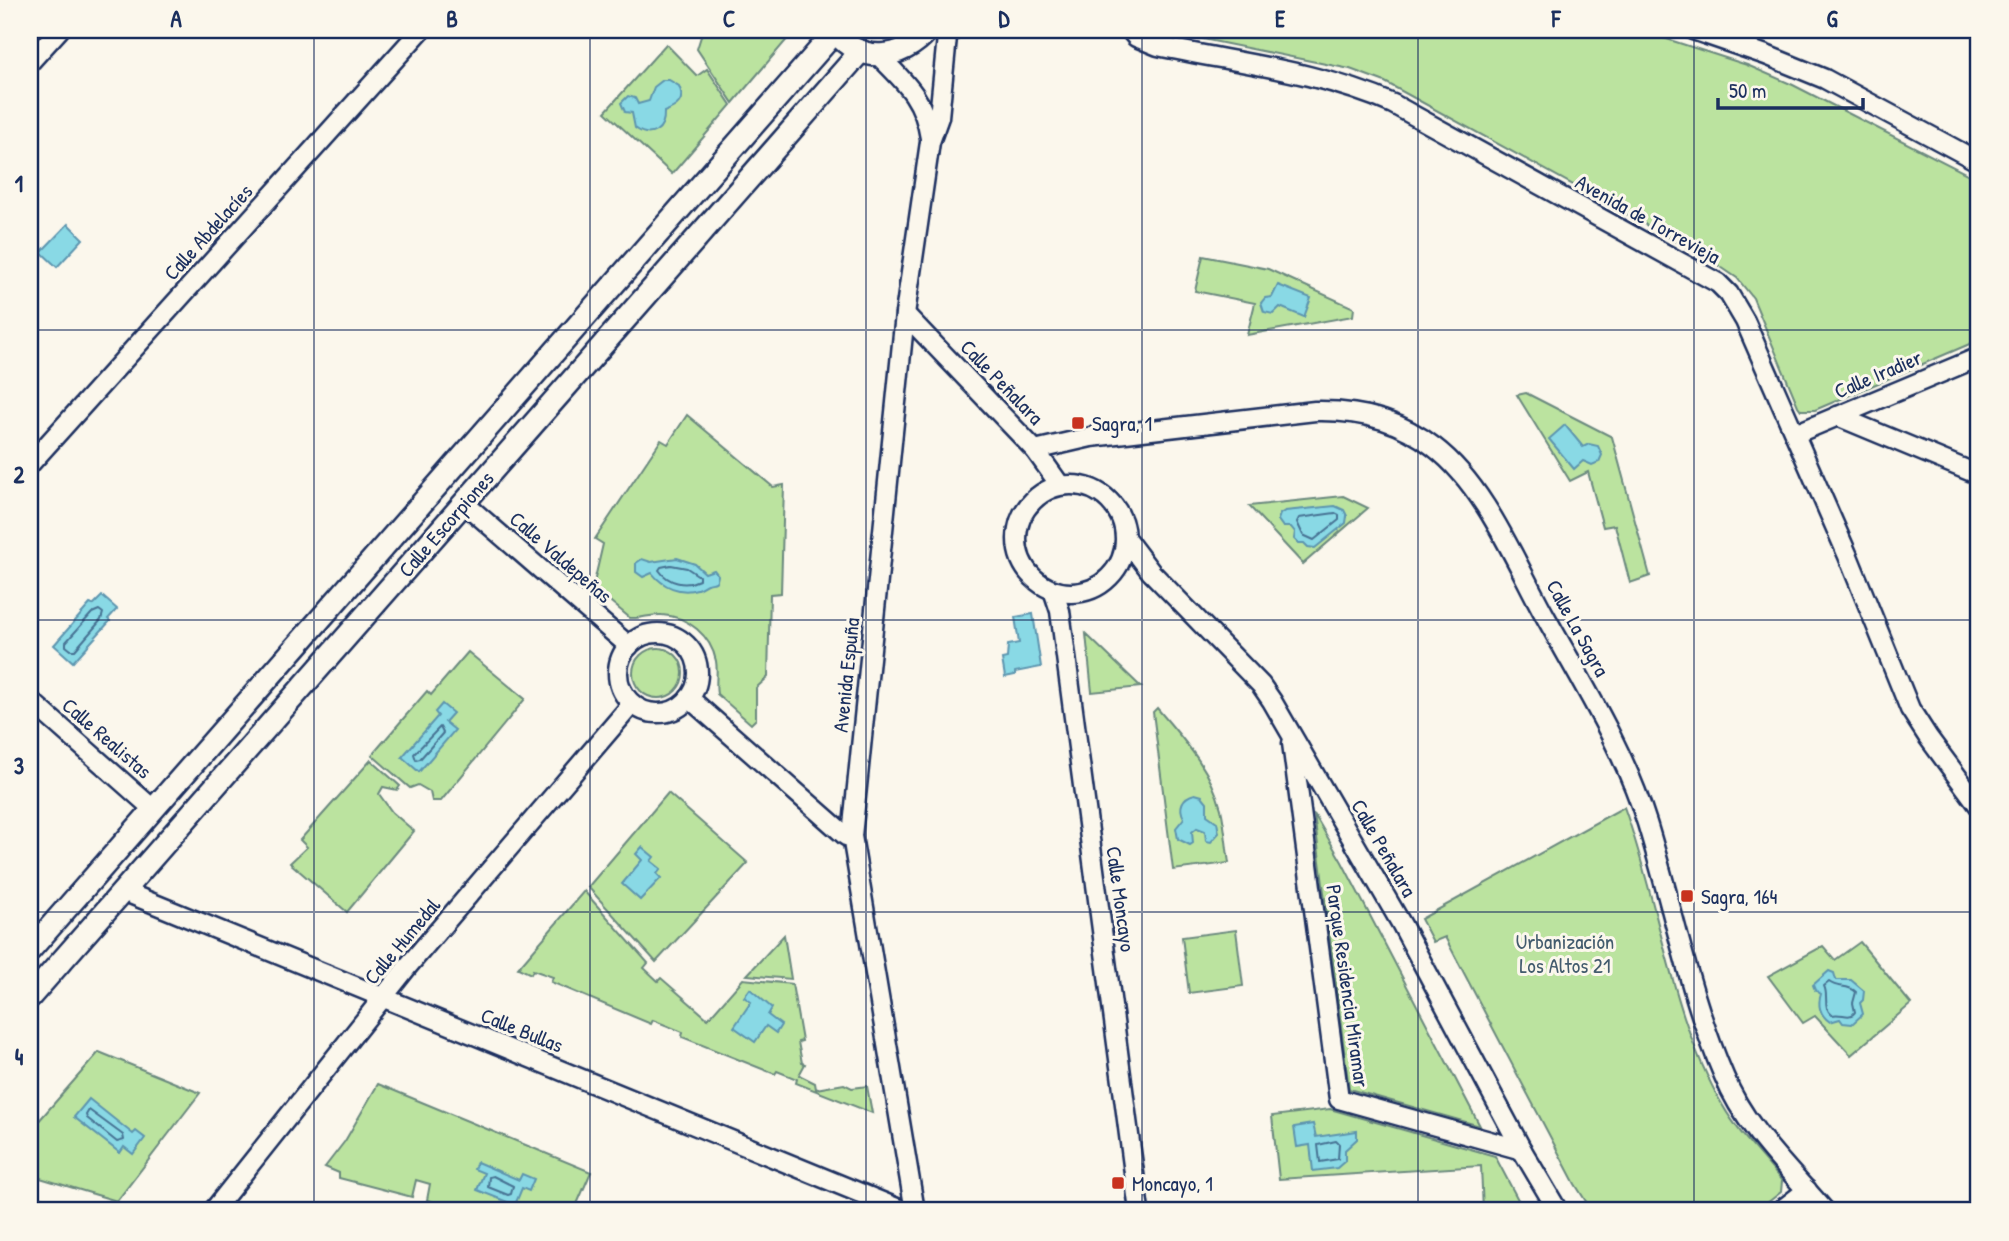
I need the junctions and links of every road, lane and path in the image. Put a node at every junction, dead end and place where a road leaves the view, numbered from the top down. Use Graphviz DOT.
graph roads {
  1 [pos="59,30"];
  2 [pos="421,30"];
  3 [pos="928,30"];
  4 [pos="944,30"];
  5 [pos="1130,30"];
  6 [pos="1692,30"];
  7 [pos="834,31"];
  8 [pos="870,53"];
  9 [pos="30,62"];
  10 [pos="930,142"];
  11 [pos="1979,162"];
  12 [pos="905,314"];
  13 [pos="1979,357"];
  14 [pos="1837,416"];
  15 [pos="1795,434"];
  16 [pos="1035,450"];
  17 [pos="30,464"];
  18 [pos="1979,475"];
  19 [pos="1060,485"];
  20 [pos="464,503"];
  21 [pos="1126,539"];
  22 [pos="1054,593"];
  23 [pos="629,646"];
  24 [pos="689,698"];
  25 [pos="30,700"];
  26 [pos="632,704"];
  27 [pos="1290,734"];
  28 [pos="1979,806"];
  29 [pos="153,809"];
  30 [pos="852,836"];
  31 [pos="123,891"];
  32 [pos="30,950"];
  33 [pos="30,997"];
  34 [pos="384,998"];
  35 [pos="1522,1150"];
  36 [pos="1807,1190"];
  37 [pos="213,1211"];
  38 [pos="904,1211"];
  39 [pos="915,1211"];
  40 [pos="1139,1211"];
  41 [pos="1558,1211"];
  42 [pos="1780,1211"];
  43 [pos="1825,1211"];
  1 -- 9 [label="street"];
  2 -- 17 [label="street, Calle Abdelacíes"];
  3 -- 8 [label="street"];
  4 -- 10 [label="street, Avenida Espuña"];
  5 -- 15 [label="street, Avenida de Torrevieja"];
  6 -- 11 [label="street"];
  7 -- 8 [label="street"];
  7 -- 29 [label="street, Calle Escorpiones"];
  8 -- 10 [label="street, Avenida Espuña"];
  8 -- 20 [label="street, Calle Escorpiones"];
  10 -- 12 [label="street, Avenida Espuña"];
  12 -- 16 [label="street, Calle Peñalara"];
  12 -- 30 [label="street, Avenida Espuña"];
  13 -- 14 [label="street, Calle Iradier"];
  14 -- 15 [label="street, Calle Iradier"];
  14 -- 18 [label="street"];
  15 -- 28 [label="street, Avenida de Torrevieja"];
  16 -- 19 [label="street, Calle Peñalara"];
  16 -- 36 [label="street, Calle La Sagra"];
  19 -- 21 [label="street"];
  19 -- 22 [label="street"];
  20 -- 23 [label="street, Calle Valdepeñas"];
  20 -- 31 [label="street, Calle Escorpiones"];
  21 -- 22 [label="street"];
  21 -- 27 [label="street, Calle Peñalara"];
  22 -- 40 [label="street, Calle Moncayo"];
  23 -- 24 [label="street"];
  23 -- 26 [label="street"];
  24 -- 26 [label="street"];
  24 -- 30 [label="street"];
  25 -- 29 [label="street, Calle Realistas"];
  26 -- 34 [label="street, Calle Humedal"];
  27 -- 35 [label="street, Calle Peñalara"];
  27 -- 35 [label="street, Parque Residencia Miramar"];
  29 -- 32 [label="street, Calle Escorpiones"];
  30 -- 39 [label="street, Avenida Espuña"];
  31 -- 33 [label="street, Calle Escorpiones"];
  31 -- 34 [label="street, Calle Bullas"];
  34 -- 37 [label="street, Calle Humedal"];
  34 -- 38 [label="street, Calle Bullas"];
  35 -- 41 [label="street, Calle Peñalara"];
  36 -- 42 [label="street"];
  36 -- 43 [label="street, Calle La Sagra"];
}
